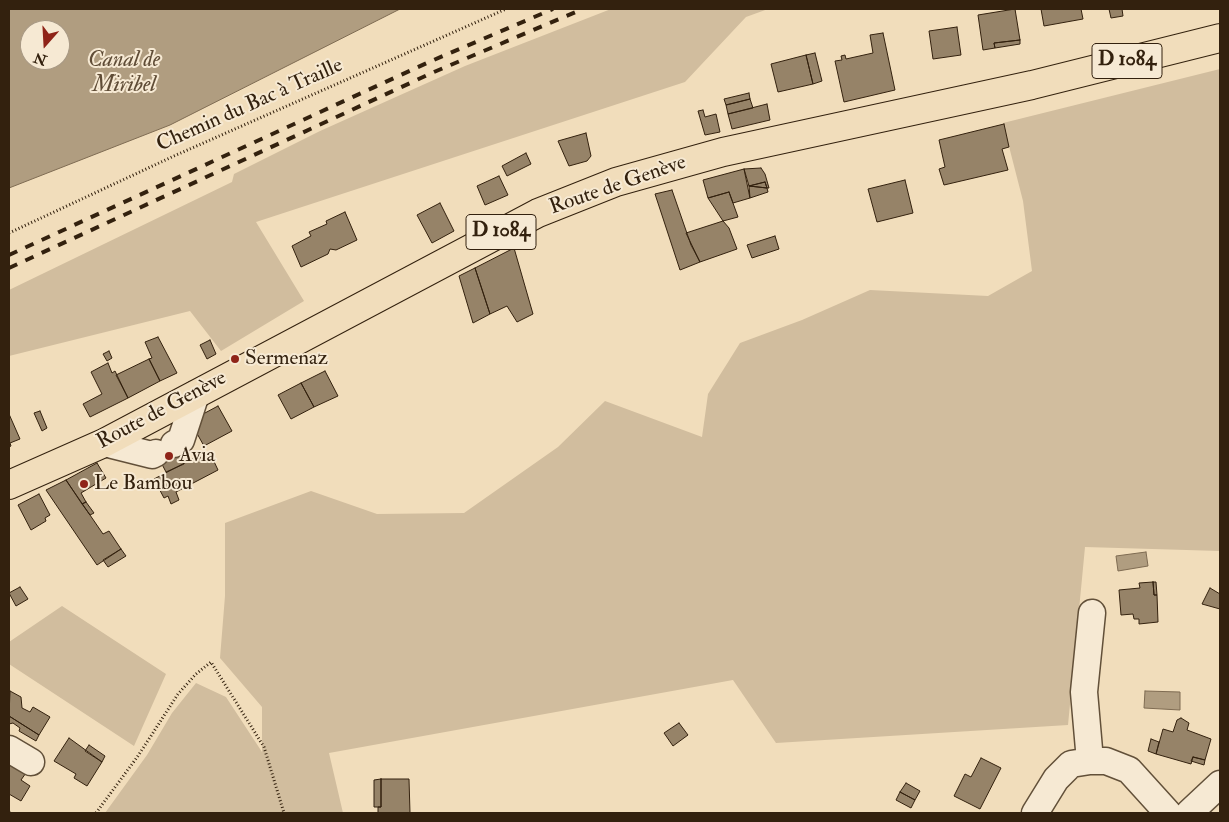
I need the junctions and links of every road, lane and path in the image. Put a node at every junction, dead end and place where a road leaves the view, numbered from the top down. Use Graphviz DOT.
graph roads {
  1 [pos="506,9"];
  2 [pos="1220,38"];
  3 [pos="9,233"];
  4 [pos="196,394"];
  5 [pos="104,443"];
  6 [pos="12,479"];
  7 [pos="1092,613"];
  8 [pos="9,749"];
  9 [pos="1090,761"];
  10 [pos="31,762"];
  11 [pos="1220,784"];
  12 [pos="96,813"];
  13 [pos="284,813"];
  14 [pos="1035,813"];
  15 [pos="1168,813"];
  16 [pos="1189,813"];
  1 -- 3 [label="path, Chemin du Bac à Traille"];
  2 -- 4 [label="main road, Route de Genève / D 1084"];
  4 -- 5 [label="main road, Route de Genève / D 1084"];
  4 -- 5 [label="street"];
  5 -- 6 [label="main road, Route de Genève / D 1084"];
  7 -- 9 [label="street"];
  8 -- 10 [label="street"];
  9 -- 14 [label="street"];
  9 -- 15 [label="street"];
  11 -- 16 [label="street"];
  12 -- 13 [label="path"];
}
